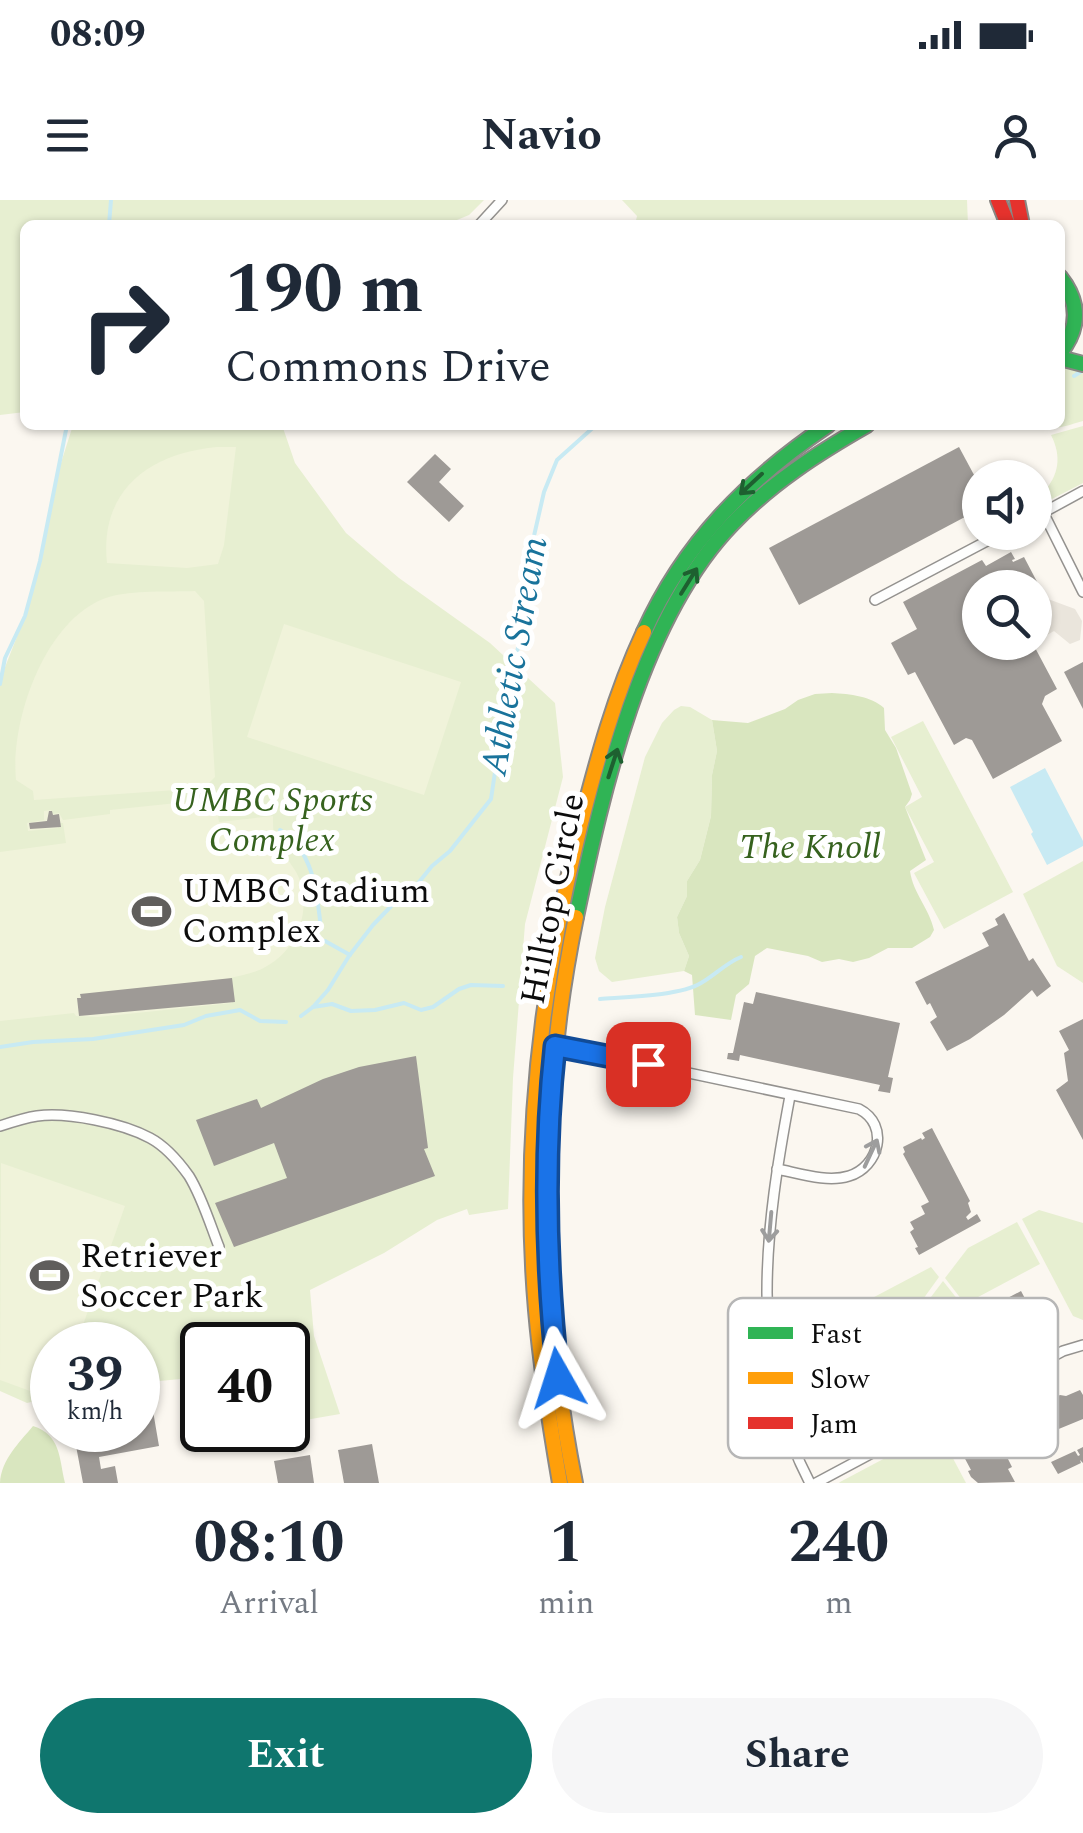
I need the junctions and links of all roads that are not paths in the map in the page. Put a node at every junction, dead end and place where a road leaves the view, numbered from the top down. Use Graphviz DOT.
graph roads {
  1 [pos="502,200"];
  2 [pos="484,220"];
  3 [pos="1065,283"];
  4 [pos="1079,333"];
  5 [pos="821,430"];
  6 [pos="858,430"];
  7 [pos="1083,491"];
  8 [pos="1052,507"];
  9 [pos="1052,537"];
  10 [pos="970,550"];
  11 [pos="1083,592"];
  12 [pos="875,600"];
  13 [pos="548,1045"];
  14 [pos="790,1096"];
  15 [pos="0,1126"];
  16 [pos="777,1169"];
  17 [pos="219,1247"];
  18 [pos="768,1298"];
  19 [pos="1083,1344"];
  20 [pos="1058,1354"];
  21 [pos="799,1458"];
  22 [pos="860,1458"];
  23 [pos="560,1483"];
  24 [pos="575,1483"];
  25 [pos="813,1483"];
  1 -- 2 [label="street"];
  3 -- 4 [label="street"];
  5 -- 13 [label="street, Hilltop Circle, one-way"];
  13 -- 6 [label="street, Hilltop Circle, one-way"];
  7 -- 8 [label="street"];
  9 -- 11 [label="street"];
  10 -- 12 [label="street"];
  13 -- 14 [label="street"];
  13 -- 23 [label="street, Hilltop Circle"];
  13 -- 24 [label="street, Hilltop Circle"];
  14 -- 16 [label="street"];
  16 -- 14 [label="street, one-way"];
  15 -- 17 [label="street"];
  16 -- 18 [label="street, one-way"];
  19 -- 20 [label="street"];
  21 -- 25 [label="street, one-way"];
  22 -- 25 [label="street"];
}
